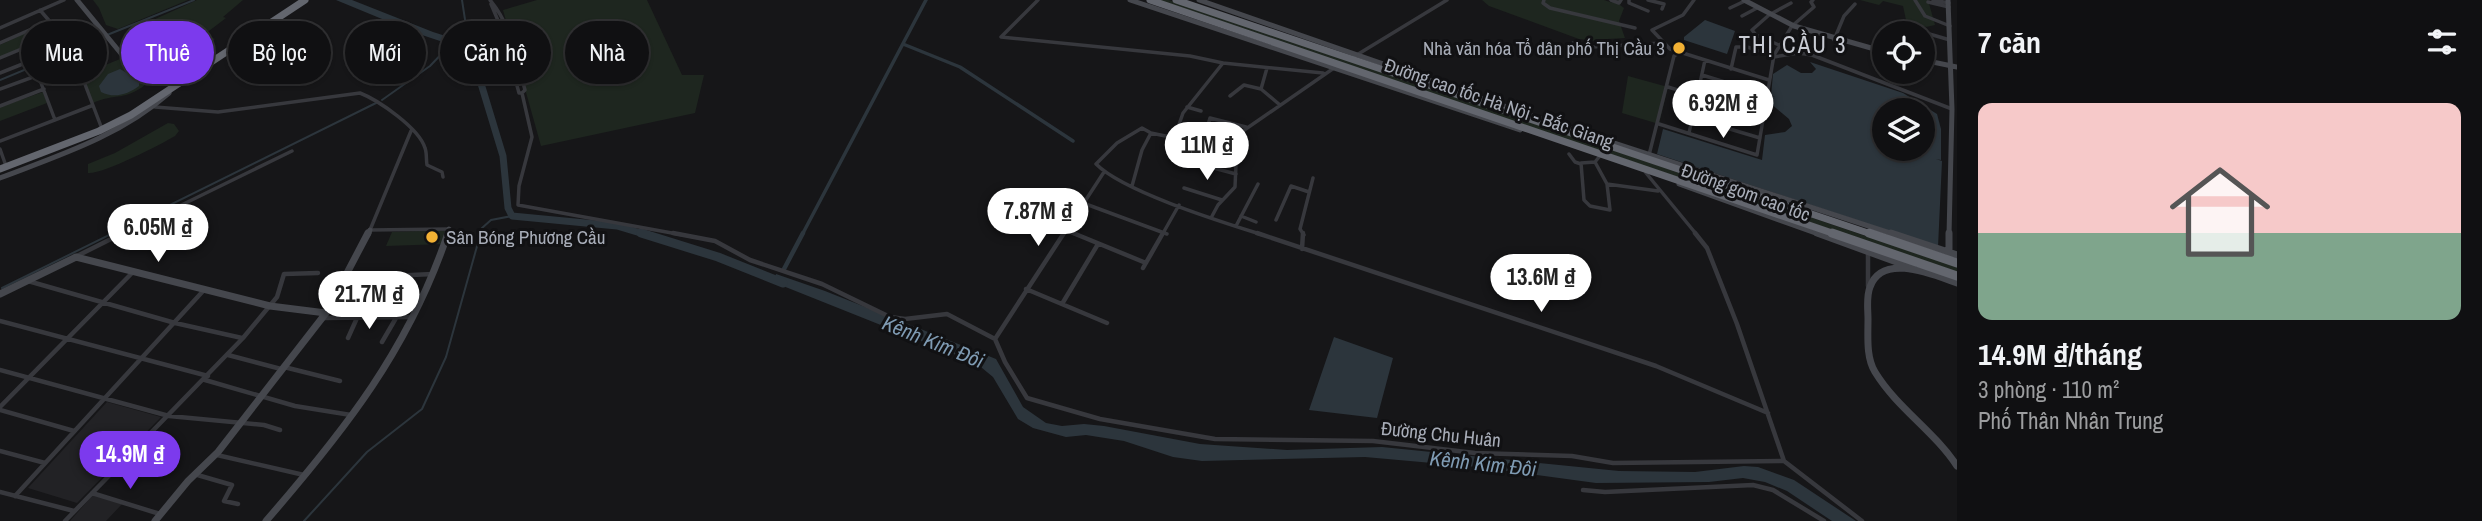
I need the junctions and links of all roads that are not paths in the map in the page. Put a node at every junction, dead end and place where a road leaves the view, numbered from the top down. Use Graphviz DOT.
graph roads {
  1 [pos="64,0"];
  2 [pos="77,0"];
  3 [pos="305,0"];
  4 [pos="490,0"];
  5 [pos="1038,0"];
  6 [pos="1130,0"];
  7 [pos="1150,0"];
  8 [pos="1176,0"];
  9 [pos="1199,0"];
  10 [pos="1447,0"];
  11 [pos="1544,0"];
  12 [pos="1611,0"];
  13 [pos="1620,0"];
  14 [pos="1629,0"];
  15 [pos="1648,0"];
  16 [pos="1694,0"];
  17 [pos="1746,0"];
  18 [pos="1814,0"];
  19 [pos="1915,0"];
  20 [pos="1931,1"];
  21 [pos="1791,3"];
  22 [pos="1949,3"];
  23 [pos="1855,4"];
  24 [pos="1730,8"];
  25 [pos="1757,8"];
  26 [pos="1662,9"];
  27 [pos="40,10"];
  28 [pos="1648,11"];
  29 [pos="1769,15"];
  30 [pos="1742,16"];
  31 [pos="50,21"];
  32 [pos="94,21"];
  33 [pos="1792,26"];
  34 [pos="1951,26"];
  35 [pos="0,28"];
  36 [pos="1635,28"];
  37 [pos="21,34"];
  38 [pos="1935,35"];
  39 [pos="107,37"];
  40 [pos="1834,40"];
  41 [pos="1951,40"];
  42 [pos="1664,42"];
  43 [pos="0,43"];
  44 [pos="1573,43"];
  45 [pos="1779,45"];
  46 [pos="21,49"];
  47 [pos="1872,49"];
  48 [pos="1680,53"];
  49 [pos="1359,54"];
  50 [pos="121,55"];
  51 [pos="1774,56"];
  52 [pos="1352,57"];
  53 [pos="0,58"];
  54 [pos="1705,60"];
  55 [pos="214,62"];
  56 [pos="1935,62"];
  57 [pos="1223,63"];
  58 [pos="21,65"];
  59 [pos="1954,66"];
  60 [pos="1335,67"];
  61 [pos="1267,68"];
  62 [pos="1731,69"];
  63 [pos="0,73"];
  64 [pos="1323,73"];
  65 [pos="1702,75"];
  66 [pos="1769,80"];
  67 [pos="21,81"];
  68 [pos="1954,82"];
  69 [pos="42,84"];
  70 [pos="83,84"];
  71 [pos="181,84"];
  72 [pos="1668,87"];
  73 [pos="0,89"];
  74 [pos="44,89"];
  75 [pos="1261,89"];
  76 [pos="1699,89"];
  77 [pos="171,91"];
  78 [pos="1955,94"];
  79 [pos="1767,95"];
  80 [pos="1230,96"];
  81 [pos="1697,96"];
  82 [pos="1696,103"];
  83 [pos="1280,105"];
  84 [pos="0,106"];
  85 [pos="91,106"];
  86 [pos="155,107"];
  87 [pos="1187,107"];
  88 [pos="1764,109"];
  89 [pos="1952,109"];
  90 [pos="1201,111"];
  91 [pos="1693,118"];
  92 [pos="55,120"];
  93 [pos="1955,121"];
  94 [pos="1762,123"];
  95 [pos="1659,124"];
  96 [pos="1246,127"];
  97 [pos="102,129"];
  98 [pos="411,131"];
  99 [pos="1151,134"];
  100 [pos="1689,134"];
  101 [pos="1760,138"];
  102 [pos="1174,139"];
  103 [pos="0,141"];
  104 [pos="1186,142"];
  105 [pos="1204,145"];
  106 [pos="0,149"];
  107 [pos="292,151"];
  108 [pos="1237,151"];
  109 [pos="1203,154"];
  110 [pos="1569,154"];
  111 [pos="1649,155"];
  112 [pos="1597,159"];
  113 [pos="1581,164"];
  114 [pos="3,168"];
  115 [pos="1104,172"];
  116 [pos="1646,173"];
  117 [pos="1236,174"];
  118 [pos="443,177"];
  119 [pos="0,178"];
  120 [pos="1313,178"];
  121 [pos="1258,184"];
  122 [pos="1607,184"];
  123 [pos="1132,186"];
  124 [pos="1184,188"];
  125 [pos="1658,191"];
  126 [pos="1309,192"];
  127 [pos="1223,200"];
  128 [pos="1083,202"];
  129 [pos="1179,205"];
  130 [pos="1241,216"];
  131 [pos="1212,218"];
  132 [pos="1276,220"];
  133 [pos="1256,222"];
  134 [pos="1236,226"];
  135 [pos="449,229"];
  136 [pos="370,230"];
  137 [pos="1065,230"];
  138 [pos="1165,234"];
  139 [pos="1098,244"];
  140 [pos="1302,249"];
  141 [pos="1868,252"];
  142 [pos="76,257"];
  143 [pos="1953,258"];
  144 [pos="1913,268"];
  145 [pos="133,272"];
  146 [pos="318,273"];
  147 [pos="433,274"];
  148 [pos="347,278"];
  149 [pos="1953,278"];
  150 [pos="28,281"];
  151 [pos="205,289"];
  152 [pos="1026,289"];
  153 [pos="0,294"];
  154 [pos="424,296"];
  155 [pos="1868,298"];
  156 [pos="335,299"];
  157 [pos="103,303"];
  158 [pos="1062,304"];
  159 [pos="270,306"];
  160 [pos="325,316"];
  161 [pos="397,317"];
  162 [pos="415,317"];
  163 [pos="357,318"];
  164 [pos="0,321"];
  165 [pos="175,323"];
  166 [pos="1107,323"];
  167 [pos="69,338"];
  168 [pos="243,338"];
  169 [pos="348,338"];
  170 [pos="995,339"];
  171 [pos="382,342"];
  172 [pos="228,355"];
  173 [pos="142,358"];
  174 [pos="283,368"];
  175 [pos="0,370"];
  176 [pos="29,378"];
  177 [pos="207,378"];
  178 [pos="340,382"];
  179 [pos="261,397"];
  180 [pos="105,398"];
  181 [pos="0,408"];
  182 [pos="1768,413"];
  183 [pos="169,416"];
  184 [pos="352,416"];
  185 [pos="239,424"];
  186 [pos="280,430"];
  187 [pos="74,431"];
  188 [pos="0,450"];
  189 [pos="215,454"];
  190 [pos="1784,461"];
  191 [pos="45,463"];
  192 [pos="1957,466"];
  193 [pos="194,474"];
  194 [pos="305,475"];
  195 [pos="1583,490"];
  196 [pos="0,492"];
  197 [pos="92,493"];
  198 [pos="15,496"];
  199 [pos="238,504"];
  200 [pos="74,511"];
  201 [pos="159,519"];
  202 [pos="65,521"];
  203 [pos="266,521"];
  204 [pos="1824,521"];
  205 [pos="1862,521"];
  1 -- 27 [label="street"];
  2 -- 32 [label="main road"];
  3 -- 55 [label="highway"];
  4 -- 170 [label="street"];
  5 -- 57 [label="street"];
  6 -- 60 [label="main road, Đường gom cao tốc"];
  7 -- 149 [label="highway, Đường cao tốc Hà Nội - Bắc Giang"];
  8 -- 143 [label="highway, Đường cao tốc Hà Nội - Bắc Giang"];
  9 -- 49 [label="main road, Đường gom cao tốc"];
  10 -- 49 [label="street"];
  11 -- 36 [label="street"];
  12 -- 13 [label="street"];
  14 -- 28 [label="street"];
  15 -- 26 [label="street"];
  16 -- 42 [label="street"];
  17 -- 24 [label="street"];
  17 -- 25 [label="main road"];
  18 -- 33 [label="street"];
  19 -- 34 [label="street"];
  20 -- 22 [label="street"];
  21 -- 29 [label="street"];
  22 -- 34 [label="main road"];
  23 -- 40 [label="street"];
  25 -- 29 [label="main road"];
  25 -- 30 [label="street"];
  27 -- 31 [label="street"];
  27 -- 35 [label="street"];
  29 -- 33 [label="main road"];
  29 -- 45 [label="street"];
  33 -- 40 [label="main road"];
  33 -- 45 [label="street"];
  34 -- 41 [label="main road"];
  37 -- 43 [label="street"];
  38 -- 41 [label="street"];
  39 -- 50 [label="main road"];
  40 -- 47 [label="main road"];
  41 -- 59 [label="main road"];
  42 -- 44 [label="street"];
  42 -- 48 [label="street"];
  45 -- 51 [label="street"];
  46 -- 53 [label="street"];
  48 -- 54 [label="street"];
  48 -- 72 [label="street"];
  49 -- 52 [label="street"];
  49 -- 111 [label="main road, Đường gom cao tốc"];
  51 -- 62 [label="street"];
  51 -- 66 [label="street"];
  51 -- 89 [label="street"];
  54 -- 62 [label="street"];
  54 -- 65 [label="street"];
  56 -- 59 [label="main road"];
  57 -- 61 [label="street"];
  57 -- 87 [label="street"];
  58 -- 63 [label="street"];
  59 -- 68 [label="main road"];
  60 -- 64 [label="street"];
  60 -- 112 [label="main road, Đường gom cao tốc"];
  61 -- 64 [label="street"];
  61 -- 75 [label="street"];
  62 -- 66 [label="street"];
  64 -- 83 [label="street"];
  65 -- 76 [label="street"];
  65 -- 79 [label="street"];
  66 -- 79 [label="street"];
  67 -- 73 [label="street"];
  68 -- 78 [label="main road"];
  69 -- 74 [label="street"];
  70 -- 85 [label="street"];
  71 -- 77 [label="highway"];
  72 -- 81 [label="street"];
  72 -- 95 [label="street"];
  74 -- 84 [label="street"];
  74 -- 92 [label="street"];
  75 -- 80 [label="street"];
  75 -- 83 [label="street"];
  76 -- 81 [label="street"];
  76 -- 88 [label="street"];
  77 -- 86 [label="main road"];
  77 -- 97 [label="highway"];
  78 -- 89 [label="main road"];
  79 -- 88 [label="street"];
  81 -- 82 [label="street"];
  82 -- 91 [label="street"];
  82 -- 94 [label="street"];
  83 -- 96 [label="street"];
  85 -- 92 [label="street"];
  85 -- 97 [label="street"];
  86 -- 98 [label="street"];
  86 -- 119 [label="main road"];
  87 -- 90 [label="street"];
  87 -- 102 [label="street"];
  88 -- 94 [label="street"];
  89 -- 93 [label="main road"];
  91 -- 100 [label="street"];
  91 -- 101 [label="street"];
  92 -- 103 [label="street"];
  93 -- 143 [label="main road"];
  94 -- 101 [label="street"];
  95 -- 100 [label="street"];
  95 -- 111 [label="street"];
  96 -- 105 [label="street"];
  96 -- 108 [label="street"];
  97 -- 114 [label="highway"];
  98 -- 118 [label="street"];
  98 -- 136 [label="street"];
  99 -- 102 [label="street"];
  99 -- 115 [label="street"];
  99 -- 123 [label="street"];
  100 -- 101 [label="street"];
  102 -- 104 [label="street"];
  104 -- 105 [label="street"];
  104 -- 117 [label="street"];
  105 -- 108 [label="street"];
  105 -- 109 [label="street"];
  106 -- 114 [label="street"];
  107 -- 142 [label="street"];
  108 -- 117 [label="street"];
  110 -- 113 [label="street"];
  111 -- 143 [label="main road, Đường gom cao tốc"];
  112 -- 113 [label="street"];
  112 -- 116 [label="main road, Đường gom cao tốc"];
  112 -- 122 [label="street"];
  113 -- 122 [label="street"];
  115 -- 123 [label="street"];
  115 -- 128 [label="street"];
  116 -- 125 [label="street"];
  116 -- 141 [label="main road, Đường gom cao tốc"];
  117 -- 127 [label="street"];
  120 -- 126 [label="street"];
  121 -- 130 [label="street"];
  122 -- 125 [label="street"];
  123 -- 129 [label="street"];
  124 -- 127 [label="street"];
  125 -- 182 [label="street"];
  126 -- 132 [label="street"];
  126 -- 140 [label="street"];
  127 -- 131 [label="street"];
  128 -- 137 [label="street"];
  128 -- 138 [label="street"];
  129 -- 131 [label="street"];
  129 -- 138 [label="street"];
  130 -- 133 [label="street"];
  130 -- 134 [label="street"];
  131 -- 134 [label="street"];
  134 -- 140 [label="street"];
  135 -- 136 [label="street"];
  135 -- 147 [label="main road"];
  136 -- 148 [label="main road"];
  137 -- 139 [label="street"];
  137 -- 152 [label="street"];
  138 -- 139 [label="street"];
  139 -- 158 [label="street"];
  140 -- 182 [label="street"];
  141 -- 144 [label="main road, Đường gom cao tốc"];
  141 -- 155 [label="street"];
  142 -- 145 [label="main road"];
  142 -- 150 [label="main road"];
  144 -- 149 [label="main road, Đường gom cao tốc"];
  144 -- 155 [label="main road"];
  145 -- 151 [label="main road"];
  145 -- 157 [label="street"];
  146 -- 159 [label="street"];
  147 -- 148 [label="street"];
  147 -- 154 [label="main road"];
  148 -- 156 [label="main road"];
  150 -- 153 [label="main road"];
  150 -- 157 [label="street"];
  151 -- 159 [label="main road"];
  151 -- 165 [label="street"];
  152 -- 158 [label="street"];
  152 -- 170 [label="street"];
  154 -- 156 [label="street"];
  154 -- 162 [label="main road"];
  155 -- 192 [label="main road"];
  156 -- 160 [label="main road"];
  157 -- 165 [label="street"];
  157 -- 167 [label="street"];
  158 -- 166 [label="street"];
  159 -- 160 [label="main road"];
  159 -- 168 [label="street"];
  160 -- 163 [label="street"];
  160 -- 174 [label="main road"];
  161 -- 162 [label="street"];
  161 -- 163 [label="street"];
  161 -- 171 [label="street"];
  162 -- 184 [label="main road"];
  163 -- 169 [label="street"];
  164 -- 167 [label="street"];
  165 -- 168 [label="street"];
  165 -- 173 [label="street"];
  167 -- 173 [label="street"];
  167 -- 176 [label="street"];
  168 -- 172 [label="street"];
  170 -- 190 [label="street, Đường Chu Huân"];
  172 -- 174 [label="street"];
  172 -- 177 [label="street"];
  173 -- 177 [label="street"];
  173 -- 180 [label="street"];
  174 -- 178 [label="street"];
  174 -- 179 [label="main road"];
  175 -- 176 [label="street"];
  176 -- 180 [label="street"];
  176 -- 181 [label="street"];
  177 -- 179 [label="street"];
  177 -- 183 [label="street"];
  179 -- 184 [label="street"];
  179 -- 185 [label="main road"];
  180 -- 183 [label="street"];
  180 -- 187 [label="street"];
  181 -- 187 [label="street"];
  182 -- 190 [label="street"];
  183 -- 185 [label="street"];
  183 -- 197 [label="street"];
  184 -- 194 [label="main road"];
  185 -- 186 [label="street"];
  185 -- 189 [label="main road"];
  187 -- 191 [label="street"];
  188 -- 191 [label="street"];
  189 -- 193 [label="main road"];
  189 -- 194 [label="street"];
  190 -- 205 [label="street"];
  191 -- 198 [label="street"];
  193 -- 199 [label="street"];
  193 -- 201 [label="main road"];
  194 -- 203 [label="main road"];
  195 -- 204 [label="street"];
  196 -- 198 [label="street"];
  197 -- 200 [label="street"];
  197 -- 201 [label="street"];
  198 -- 200 [label="street"];
  200 -- 202 [label="street"];
}
